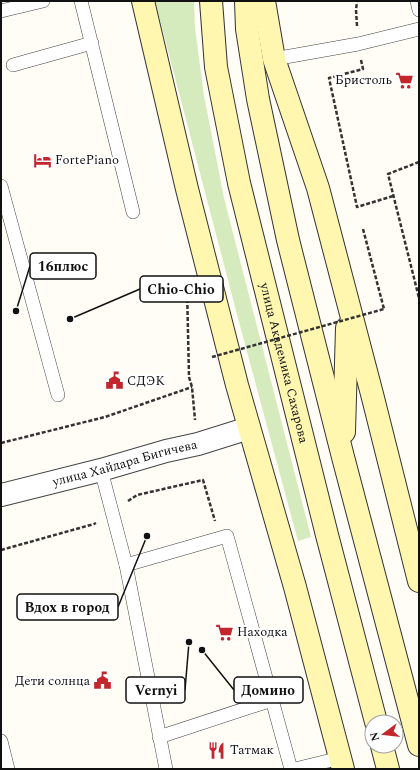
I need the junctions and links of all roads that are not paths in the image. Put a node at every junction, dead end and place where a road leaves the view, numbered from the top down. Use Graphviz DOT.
graph roads {
  1 [pos="81,1"];
  2 [pos="143,1"];
  3 [pos="211,1"];
  4 [pos="246,1"];
  5 [pos="264,1"];
  6 [pos="417,1"];
  7 [pos="38,2"];
  8 [pos="419,10"];
  9 [pos="1,11"];
  10 [pos="419,29"];
  11 [pos="92,43"];
  12 [pos="274,59"];
  13 [pos="13,64"];
  14 [pos="1,186"];
  15 [pos="133,212"];
  16 [pos="348,304"];
  17 [pos="58,395"];
  18 [pos="249,428"];
  19 [pos="343,457"];
  20 [pos="101,470"];
  21 [pos="1,495"];
  22 [pos="126,565"];
  23 [pos="419,581"];
  24 [pos="272,700"];
  25 [pos="374,714"];
  26 [pos="159,736"];
  27 [pos="1,741"];
  28 [pos="419,745"];
  29 [pos="384,754"];
  30 [pos="341,764"];
  31 [pos="8,769"];
  32 [pos="166,769"];
  33 [pos="291,769"];
  34 [pos="295,769"];
  35 [pos="388,769"];
  1 -- 11 [label="lane"];
  2 -- 18 [label="main road"];
  3 -- 25 [label="main road, улица Академика Сахарова"];
  4 -- 19 [label="main road"];
  5 -- 12 [label="main road"];
  6 -- 8 [label="lane"];
  7 -- 9 [label="lane"];
  10 -- 12 [label="lane"];
  11 -- 13 [label="lane"];
  11 -- 15 [label="lane"];
  12 -- 16 [label="main road"];
  14 -- 17 [label="lane"];
  16 -- 19 [label="main road"];
  16 -- 23 [label="main road"];
  18 -- 20 [label="street, улица Хайдара Бигичева"];
  18 -- 30 [label="main road"];
  19 -- 28 [label="main road"];
  20 -- 21 [label="street, улица Хайдара Бигичева"];
  20 -- 22 [label="lane"];
  22 -- 24 [label="lane"];
  22 -- 26 [label="lane"];
  24 -- 26 [label="lane"];
  24 -- 33 [label="lane"];
  26 -- 32 [label="lane"];
  27 -- 31 [label="lane"];
  29 -- 35 [label="main road"];
  30 -- 34 [label="lane"];
}
